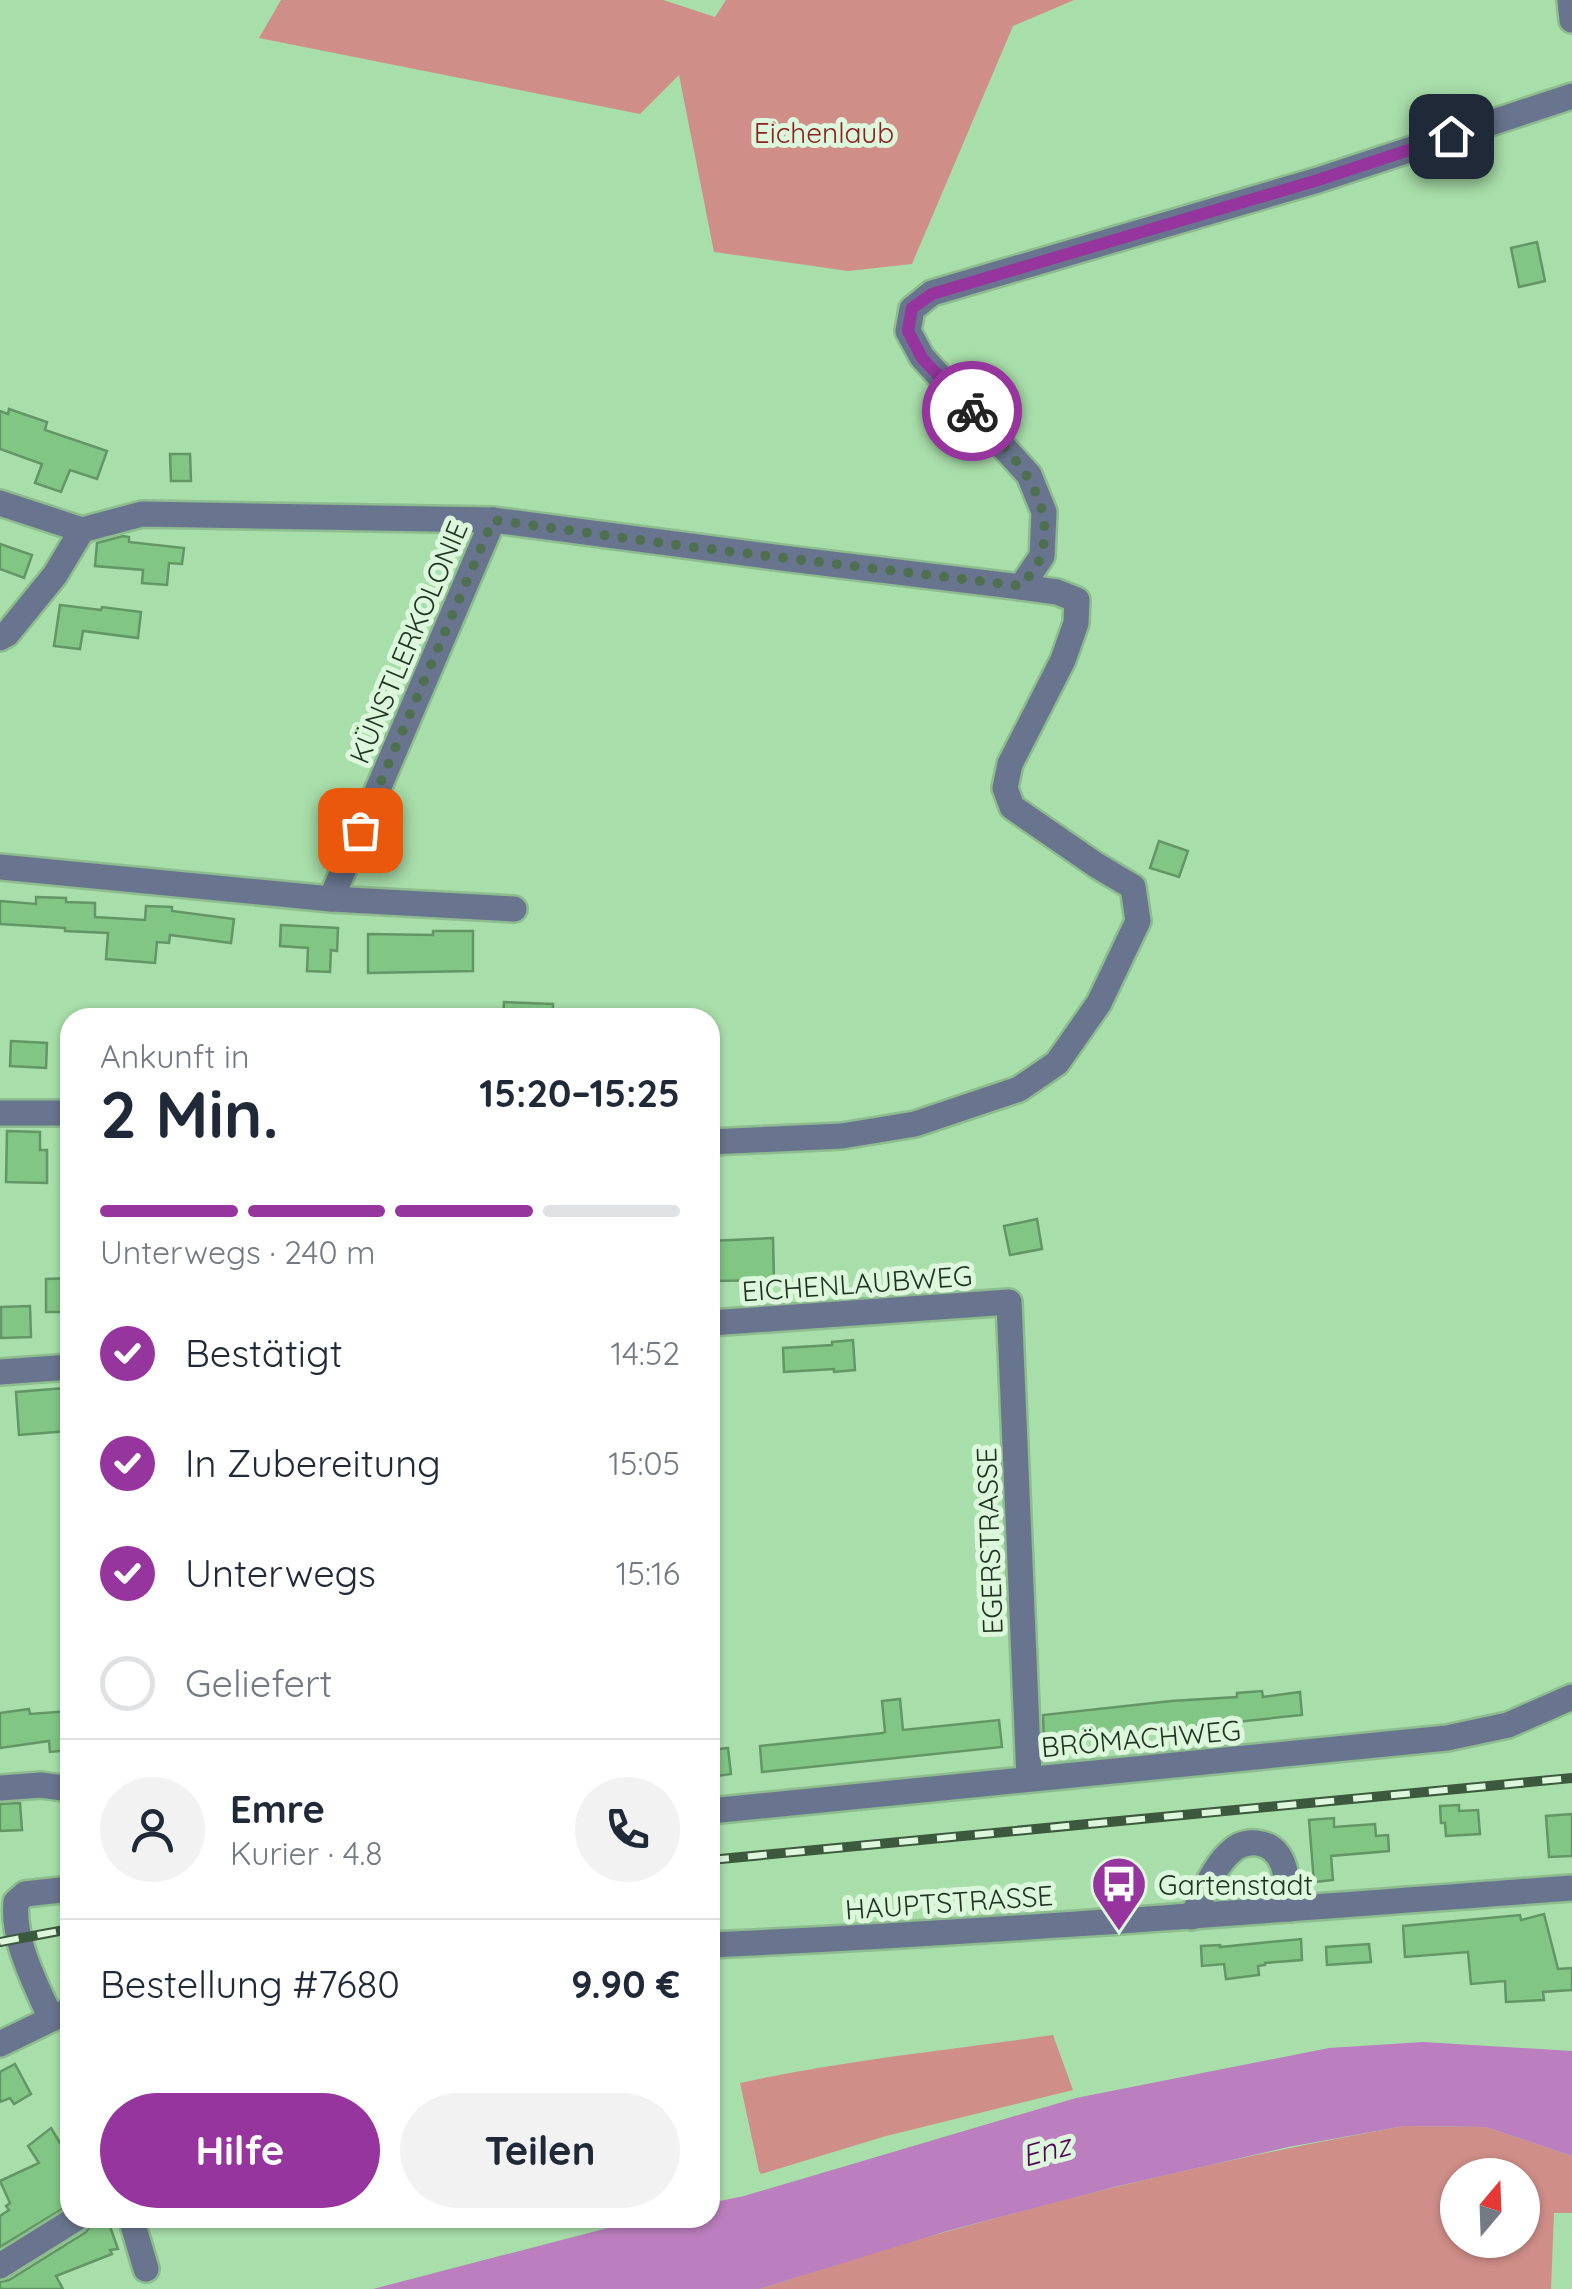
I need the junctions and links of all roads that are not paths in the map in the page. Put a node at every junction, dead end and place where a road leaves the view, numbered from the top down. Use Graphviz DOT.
graph roads {
  1 [pos="1570,0"];
  2 [pos="1572,20"];
  3 [pos="1572,96"];
  4 [pos="0,503"];
  5 [pos="493,520"];
  6 [pos="82,530"];
  7 [pos="1021,586"];
  8 [pos="0,638"];
  9 [pos="0,867"];
  10 [pos="331,899"];
  11 [pos="514,909"];
  12 [pos="60,1113"];
  13 [pos="0,1114"];
  14 [pos="720,1142"];
  15 [pos="1009,1302"];
  16 [pos="720,1323"];
  17 [pos="60,1368"];
  18 [pos="0,1372"];
  19 [pos="1572,1698"];
  20 [pos="1029,1778"];
  21 [pos="60,1787"];
  22 [pos="0,1788"];
  23 [pos="720,1810"];
  24 [pos="1572,1888"];
  25 [pos="60,1890"];
  26 [pos="8,1899"];
  27 [pos="1289,1909"];
  28 [pos="1192,1917"];
  29 [pos="720,1944"];
  30 [pos="60,2008"];
  31 [pos="60,2017"];
  32 [pos="0,2044"];
  33 [pos="61,2228"];
  34 [pos="134,2228"];
  35 [pos="0,2266"];
  36 [pos="146,2268"];
  1 -- 2 [label="street"];
  3 -- 7 [label="street"];
  4 -- 6 [label="street"];
  5 -- 6 [label="street"];
  5 -- 7 [label="street"];
  5 -- 10 [label="street, KÜNSTLERKOLONIE"];
  6 -- 8 [label="street"];
  7 -- 14 [label="street"];
  9 -- 10 [label="street"];
  10 -- 11 [label="street"];
  12 -- 13 [label="street"];
  15 -- 16 [label="street, EICHENLAUBWEG"];
  15 -- 20 [label="street, EGERSTRASSE"];
  17 -- 18 [label="street"];
  19 -- 20 [label="street, BRÖMACHWEG"];
  20 -- 23 [label="street, BRÖMACHWEG"];
  21 -- 22 [label="street"];
  24 -- 27 [label="street"];
  25 -- 26 [label="street"];
  26 -- 30 [label="street"];
  27 -- 28 [label="street"];
  27 -- 28 [label="street"];
  28 -- 29 [label="street, HAUPTSTRASSE"];
  31 -- 32 [label="street"];
  33 -- 35 [label="street"];
  34 -- 36 [label="street"];
}
